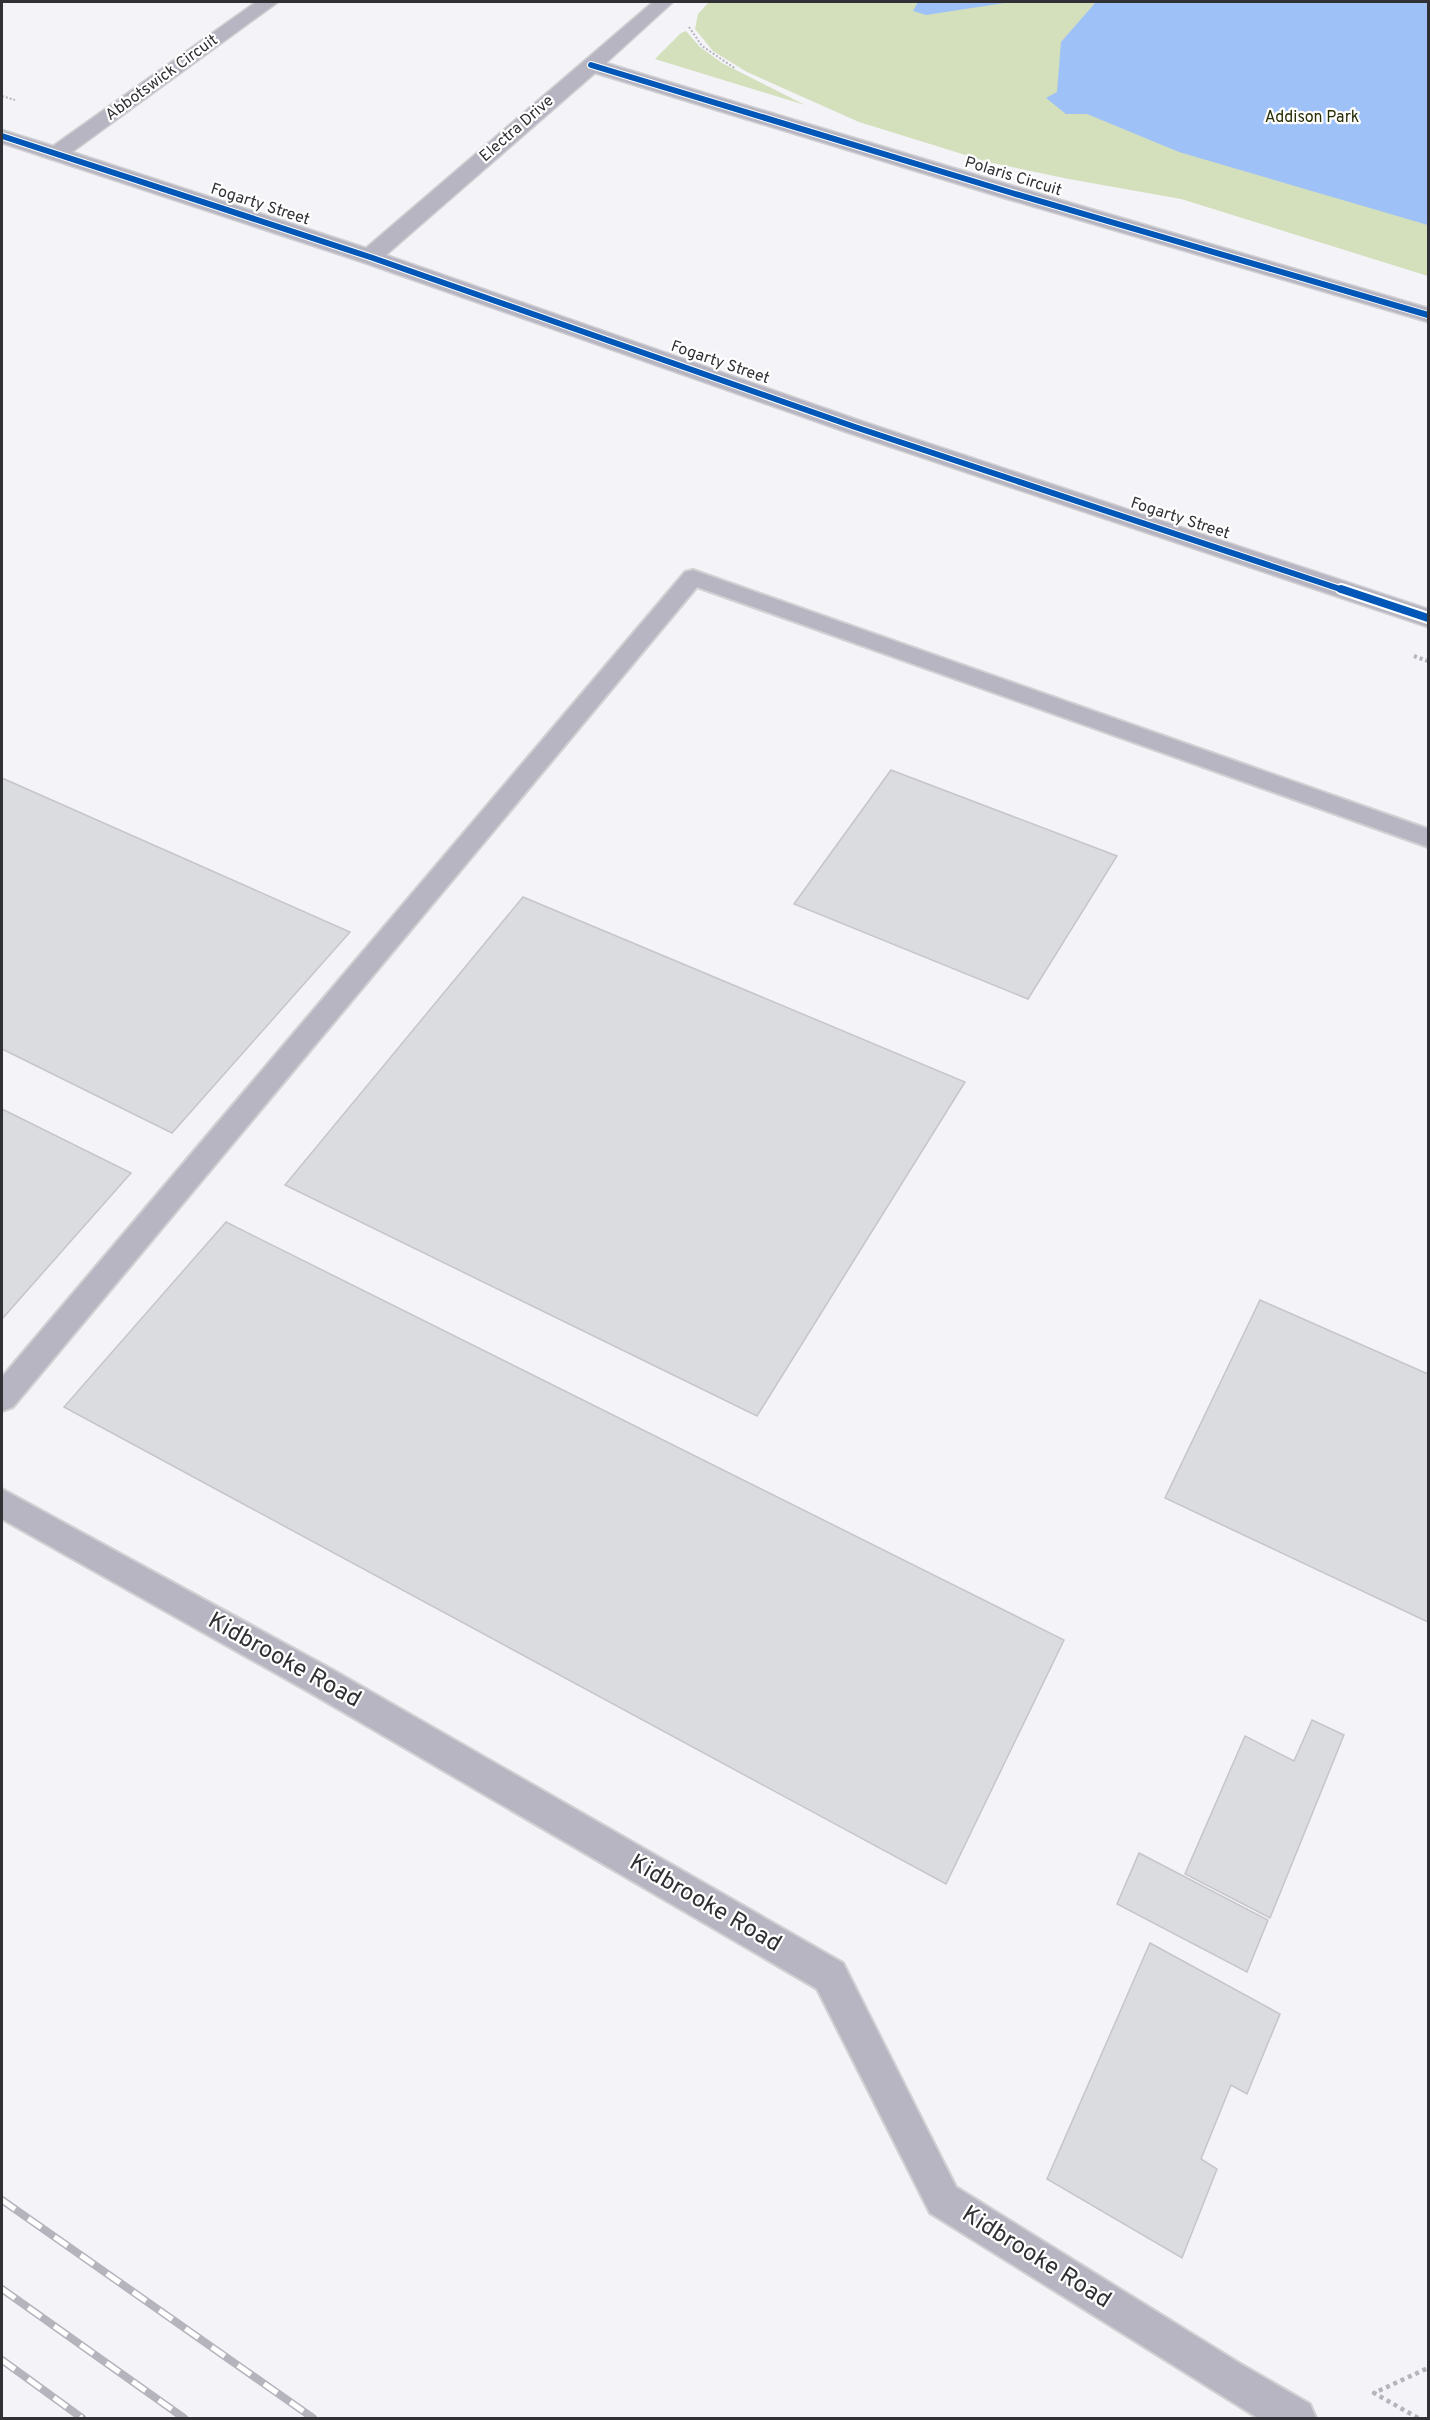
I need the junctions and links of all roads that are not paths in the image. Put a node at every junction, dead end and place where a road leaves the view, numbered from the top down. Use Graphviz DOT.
graph roads {
  1 [pos="268,2"];
  2 [pos="664,2"];
  3 [pos="591,65"];
  4 [pos="2,136"];
  5 [pos="56,154"];
  6 [pos="370,257"];
  7 [pos="1428,315"];
  8 [pos="1428,618"];
  9 [pos="1428,838"];
  10 [pos="2,1398"];
  11 [pos="2,1503"];
  12 [pos="1296,2418"];
  1 -- 5 [label="street, Abbotswick Circuit"];
  2 -- 3 [label="street, Electra Drive"];
  3 -- 6 [label="street, Electra Drive"];
  3 -- 7 [label="street, Polaris Circuit"];
  4 -- 5 [label="street, Fogarty Street"];
  5 -- 6 [label="street, Fogarty Street"];
  6 -- 8 [label="street, Fogarty Street"];
  9 -- 10 [label="lane"];
  11 -- 12 [label="lane, Kidbrooke Road"];
}
